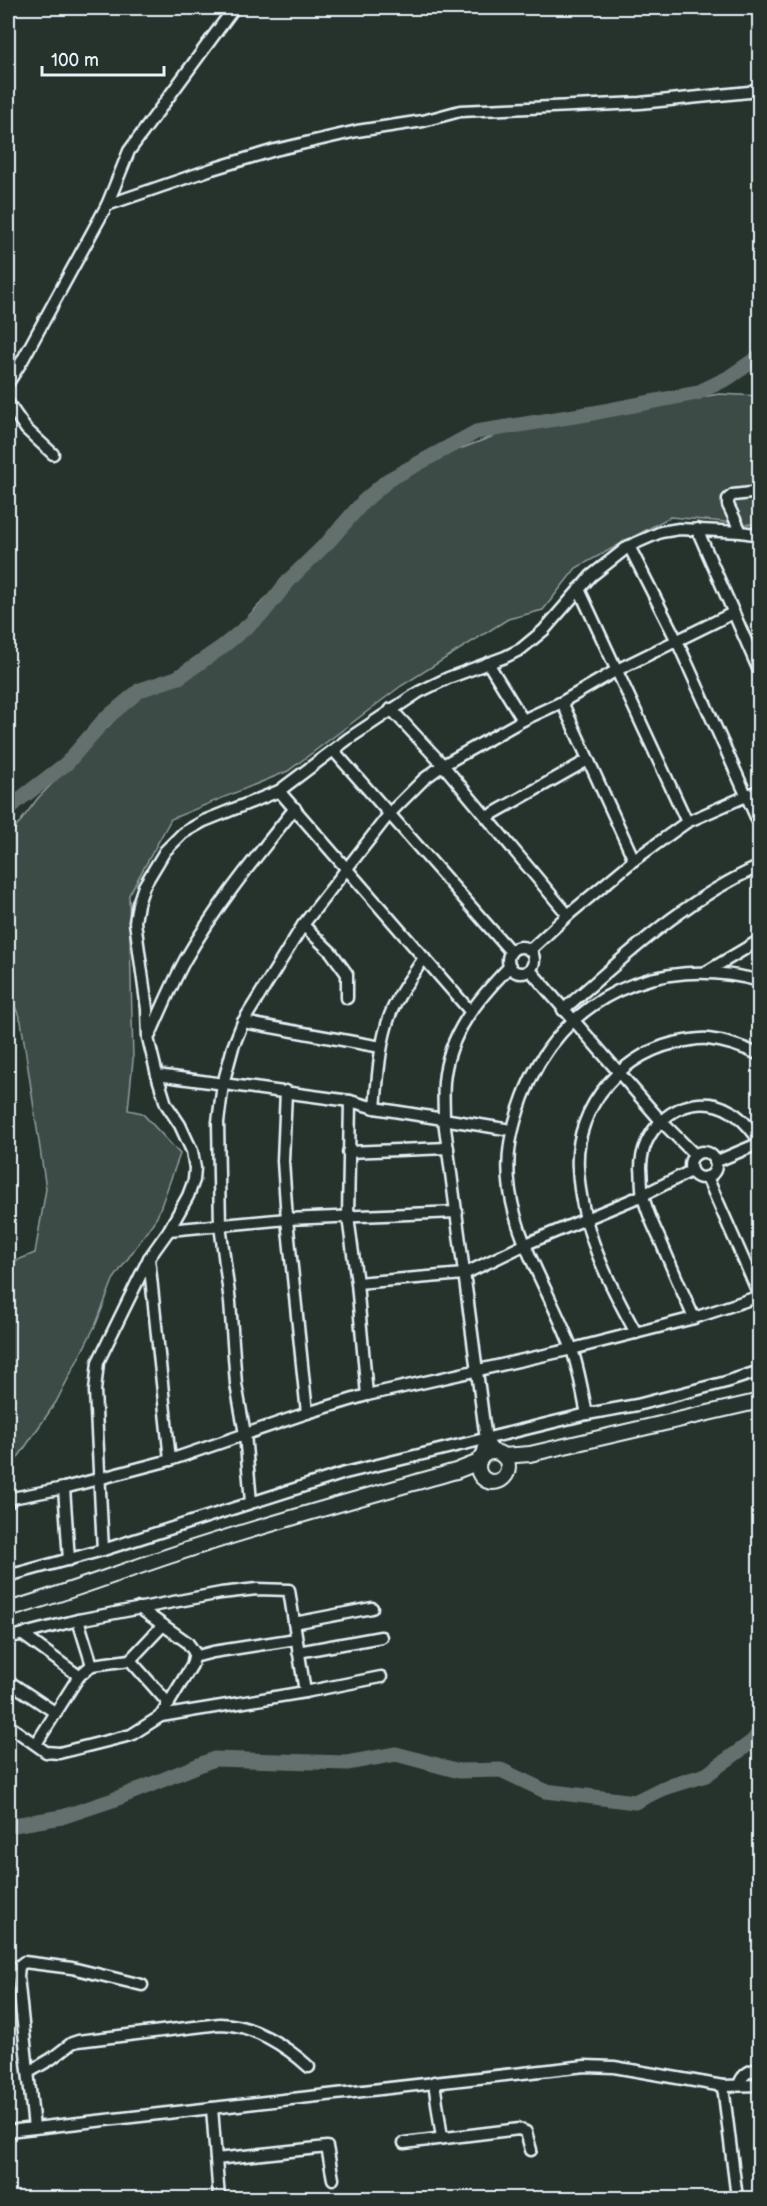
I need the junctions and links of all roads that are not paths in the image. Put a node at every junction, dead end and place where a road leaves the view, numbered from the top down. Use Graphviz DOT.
graph roads {
  1 [pos="234,8"];
  2 [pos="759,87"];
  3 [pos="107,205"];
  4 [pos="8,383"];
  5 [pos="8,403"];
  6 [pos="53,454"];
  7 [pos="759,492"];
  8 [pos="697,530"];
  9 [pos="741,532"];
  10 [pos="759,535"];
  11 [pos="629,546"];
  12 [pos="579,589"];
  13 [pos="733,613"];
  14 [pos="677,641"];
  15 [pos="488,663"];
  16 [pos="617,670"];
  17 [pos="759,673"];
  18 [pos="562,702"];
  19 [pos="391,709"];
  20 [pos="524,720"];
  21 [pos="334,751"];
  22 [pos="588,760"];
  23 [pos="443,765"];
  24 [pos="759,790"];
  25 [pos="279,791"];
  26 [pos="746,796"];
  27 [pos="295,808"];
  28 [pos="390,813"];
  29 [pos="487,817"];
  30 [pos="687,822"];
  31 [pos="759,826"];
  32 [pos="634,860"];
  33 [pos="759,866"];
  34 [pos="347,869"];
  35 [pos="568,915"];
  36 [pos="303,926"];
  37 [pos="759,940"];
  38 [pos="530,950"];
  39 [pos="511,952"];
  40 [pos="424,958"];
  41 [pos="510,966"];
  42 [pos="530,970"];
  43 [pos="706,972"];
  44 [pos="759,981"];
  45 [pos="347,999"];
  46 [pos="564,1010"];
  47 [pos="470,1011"];
  48 [pos="572,1020"];
  49 [pos="243,1023"];
  50 [pos="148,1038"];
  51 [pos="381,1047"];
  52 [pos="759,1055"];
  53 [pos="619,1072"];
  54 [pos="157,1075"];
  55 [pos="223,1084"];
  56 [pos="286,1091"];
  57 [pos="350,1101"];
  58 [pos="375,1108"];
  59 [pos="444,1120"];
  60 [pos="661,1121"];
  61 [pos="511,1130"];
  62 [pos="759,1143"];
  63 [pos="448,1148"];
  64 [pos="348,1152"];
  65 [pos="695,1155"];
  66 [pos="715,1162"];
  67 [pos="691,1171"];
  68 [pos="707,1177"];
  69 [pos="643,1195"];
  70 [pos="457,1212"];
  71 [pos="348,1217"];
  72 [pos="287,1219"];
  73 [pos="585,1219"];
  74 [pos="220,1225"];
  75 [pos="169,1230"];
  76 [pos="526,1245"];
  77 [pos="148,1258"];
  78 [pos="464,1274"];
  79 [pos="357,1283"];
  80 [pos="759,1296"];
  81 [pos="694,1318"];
  82 [pos="636,1333"];
  83 [pos="572,1349"];
  84 [pos="759,1371"];
  85 [pos="476,1372"];
  86 [pos="367,1395"];
  87 [pos="759,1401"];
  88 [pos="307,1413"];
  89 [pos="587,1414"];
  90 [pos="245,1434"];
  91 [pos="486,1440"];
  92 [pos="499,1454"];
  93 [pos="530,1454"];
  94 [pos="170,1460"];
  95 [pos="480,1465"];
  96 [pos="507,1471"];
  97 [pos="100,1479"];
  98 [pos="64,1488"];
  99 [pos="251,1502"];
  100 [pos="8,1503"];
  101 [pos="103,1550"];
  102 [pos="69,1560"];
  103 [pos="8,1569"];
  104 [pos="139,1608"];
  105 [pos="372,1608"];
  106 [pos="8,1610"];
  107 [pos="78,1620"];
  108 [pos="294,1623"];
  109 [pos="163,1625"];
  110 [pos="22,1635"];
  111 [pos="381,1637"];
  112 [pos="8,1638"];
  113 [pos="296,1639"];
  114 [pos="298,1652"];
  115 [pos="194,1657"];
  116 [pos="130,1660"];
  117 [pos="92,1665"];
  118 [pos="79,1676"];
  119 [pos="381,1677"];
  120 [pos="8,1682"];
  121 [pos="305,1692"];
  122 [pos="169,1704"];
  123 [pos="56,1713"];
  124 [pos="161,1716"];
  125 [pos="8,1725"];
  126 [pos="36,1744"];
  127 [pos="142,1985"];
  128 [pos="309,2067"];
  129 [pos="759,2069"];
  130 [pos="29,2072"];
  131 [pos="434,2082"];
  132 [pos="739,2085"];
  133 [pos="759,2085"];
  134 [pos="723,2086"];
  135 [pos="212,2108"];
  136 [pos="34,2128"];
  137 [pos="8,2132"];
  138 [pos="442,2138"];
  139 [pos="404,2143"];
  140 [pos="531,2150"];
  141 [pos="216,2159"];
  142 [pos="333,2179"];
  143 [pos="219,2199"];
  144 [pos="737,2199"];
  1 -- 3 [label="street"];
  2 -- 3 [label="street"];
  3 -- 4 [label="street"];
  5 -- 6 [label="street"];
  7 -- 9 [label="street"];
  8 -- 9 [label="street"];
  8 -- 11 [label="street"];
  8 -- 13 [label="street"];
  9 -- 10 [label="street"];
  11 -- 12 [label="street"];
  11 -- 14 [label="street"];
  12 -- 15 [label="street"];
  12 -- 16 [label="street"];
  13 -- 14 [label="street"];
  13 -- 17 [label="street"];
  14 -- 16 [label="street"];
  14 -- 26 [label="street"];
  15 -- 19 [label="street"];
  15 -- 20 [label="street"];
  16 -- 18 [label="street"];
  16 -- 30 [label="street"];
  18 -- 20 [label="street"];
  18 -- 22 [label="street"];
  19 -- 21 [label="street"];
  19 -- 23 [label="street"];
  20 -- 23 [label="street"];
  21 -- 25 [label="street"];
  21 -- 28 [label="street"];
  22 -- 29 [label="street"];
  22 -- 32 [label="street"];
  23 -- 28 [label="street"];
  23 -- 29 [label="street"];
  24 -- 26 [label="street"];
  25 -- 27 [label="street"];
  25 -- 50 [label="street"];
  26 -- 30 [label="street"];
  26 -- 31 [label="street"];
  27 -- 34 [label="street"];
  27 -- 50 [label="street"];
  28 -- 34 [label="street"];
  28 -- 39 [label="street"];
  29 -- 35 [label="street"];
  30 -- 32 [label="street"];
  32 -- 35 [label="street"];
  33 -- 46 [label="street"];
  34 -- 36 [label="street"];
  34 -- 40 [label="street"];
  35 -- 38 [label="street"];
  36 -- 45 [label="street"];
  36 -- 49 [label="street"];
  37 -- 43 [label="street"];
  38 -- 39 [label="street"];
  38 -- 42 [label="street"];
  39 -- 41 [label="street"];
  40 -- 47 [label="street"];
  40 -- 51 [label="street"];
  41 -- 42 [label="street"];
  41 -- 47 [label="street"];
  42 -- 46 [label="street"];
  43 -- 44 [label="street"];
  43 -- 48 [label="street"];
  46 -- 48 [label="street"];
  47 -- 59 [label="street"];
  48 -- 53 [label="street"];
  48 -- 61 [label="street"];
  49 -- 51 [label="street"];
  49 -- 55 [label="street"];
  50 -- 54 [label="street"];
  51 -- 58 [label="street"];
  52 -- 53 [label="street"];
  53 -- 60 [label="street"];
  53 -- 73 [label="street"];
  54 -- 55 [label="street"];
  54 -- 75 [label="street"];
  55 -- 56 [label="street"];
  55 -- 74 [label="street"];
  56 -- 57 [label="street"];
  56 -- 72 [label="street"];
  57 -- 58 [label="street"];
  57 -- 64 [label="street"];
  58 -- 59 [label="street"];
  59 -- 61 [label="street"];
  59 -- 63 [label="street"];
  60 -- 62 [label="street"];
  60 -- 65 [label="street"];
  60 -- 69 [label="street"];
  61 -- 76 [label="street"];
  62 -- 66 [label="street"];
  63 -- 64 [label="street"];
  63 -- 70 [label="street"];
  64 -- 71 [label="street"];
  65 -- 66 [label="street"];
  65 -- 67 [label="street"];
  66 -- 68 [label="street"];
  67 -- 68 [label="street"];
  67 -- 69 [label="street"];
  68 -- 80 [label="street"];
  69 -- 73 [label="street"];
  69 -- 81 [label="street"];
  70 -- 71 [label="street"];
  70 -- 78 [label="street"];
  71 -- 72 [label="street"];
  71 -- 79 [label="street"];
  72 -- 74 [label="street"];
  72 -- 88 [label="street"];
  73 -- 76 [label="street"];
  73 -- 82 [label="street"];
  74 -- 75 [label="street"];
  74 -- 90 [label="street"];
  75 -- 77 [label="street"];
  76 -- 78 [label="street"];
  76 -- 83 [label="street"];
  77 -- 94 [label="street"];
  77 -- 97 [label="street"];
  78 -- 79 [label="street"];
  78 -- 85 [label="street"];
  79 -- 86 [label="street"];
  80 -- 81 [label="street"];
  81 -- 82 [label="street"];
  82 -- 83 [label="street"];
  83 -- 85 [label="street"];
  83 -- 89 [label="street"];
  84 -- 89 [label="street"];
  85 -- 86 [label="street"];
  85 -- 91 [label="street"];
  86 -- 88 [label="street"];
  87 -- 93 [label="main road"];
  88 -- 90 [label="street"];
  89 -- 91 [label="street"];
  90 -- 94 [label="street"];
  90 -- 99 [label="street"];
  91 -- 92 [label="street"];
  91 -- 95 [label="street"];
  91 -- 99 [label="street"];
  92 -- 93 [label="main road"];
  92 -- 95 [label="main road"];
  92 -- 96 [label="main road"];
  93 -- 96 [label="main road"];
  94 -- 97 [label="street"];
  95 -- 96 [label="main road"];
  95 -- 106 [label="main road"];
  97 -- 98 [label="street"];
  97 -- 101 [label="street"];
  98 -- 100 [label="street"];
  98 -- 102 [label="street"];
  99 -- 101 [label="street"];
  101 -- 102 [label="street"];
  102 -- 103 [label="street"];
  104 -- 107 [label="street"];
  104 -- 108 [label="street"];
  104 -- 109 [label="street"];
  105 -- 108 [label="street"];
  107 -- 110 [label="street"];
  107 -- 117 [label="street"];
  108 -- 113 [label="street"];
  109 -- 115 [label="street"];
  109 -- 116 [label="street"];
  110 -- 112 [label="street"];
  110 -- 118 [label="street"];
  111 -- 114 [label="street"];
  113 -- 114 [label="street"];
  113 -- 115 [label="street"];
  114 -- 121 [label="street"];
  115 -- 122 [label="street"];
  116 -- 117 [label="street"];
  116 -- 122 [label="street"];
  117 -- 118 [label="street"];
  118 -- 123 [label="street"];
  119 -- 121 [label="street"];
  120 -- 123 [label="street"];
  121 -- 124 [label="street"];
  122 -- 124 [label="street"];
  123 -- 126 [label="street"];
  124 -- 126 [label="street"];
  125 -- 126 [label="street"];
  127 -- 130 [label="street"];
  128 -- 130 [label="street"];
  129 -- 132 [label="street"];
  130 -- 136 [label="street"];
  131 -- 134 [label="street"];
  131 -- 135 [label="street"];
  131 -- 138 [label="street"];
  132 -- 133 [label="street"];
  132 -- 134 [label="street"];
  134 -- 144 [label="street"];
  135 -- 136 [label="street"];
  135 -- 141 [label="street"];
  136 -- 137 [label="street"];
  138 -- 139 [label="street"];
  138 -- 140 [label="street"];
  141 -- 142 [label="street"];
  141 -- 143 [label="street"];
}
